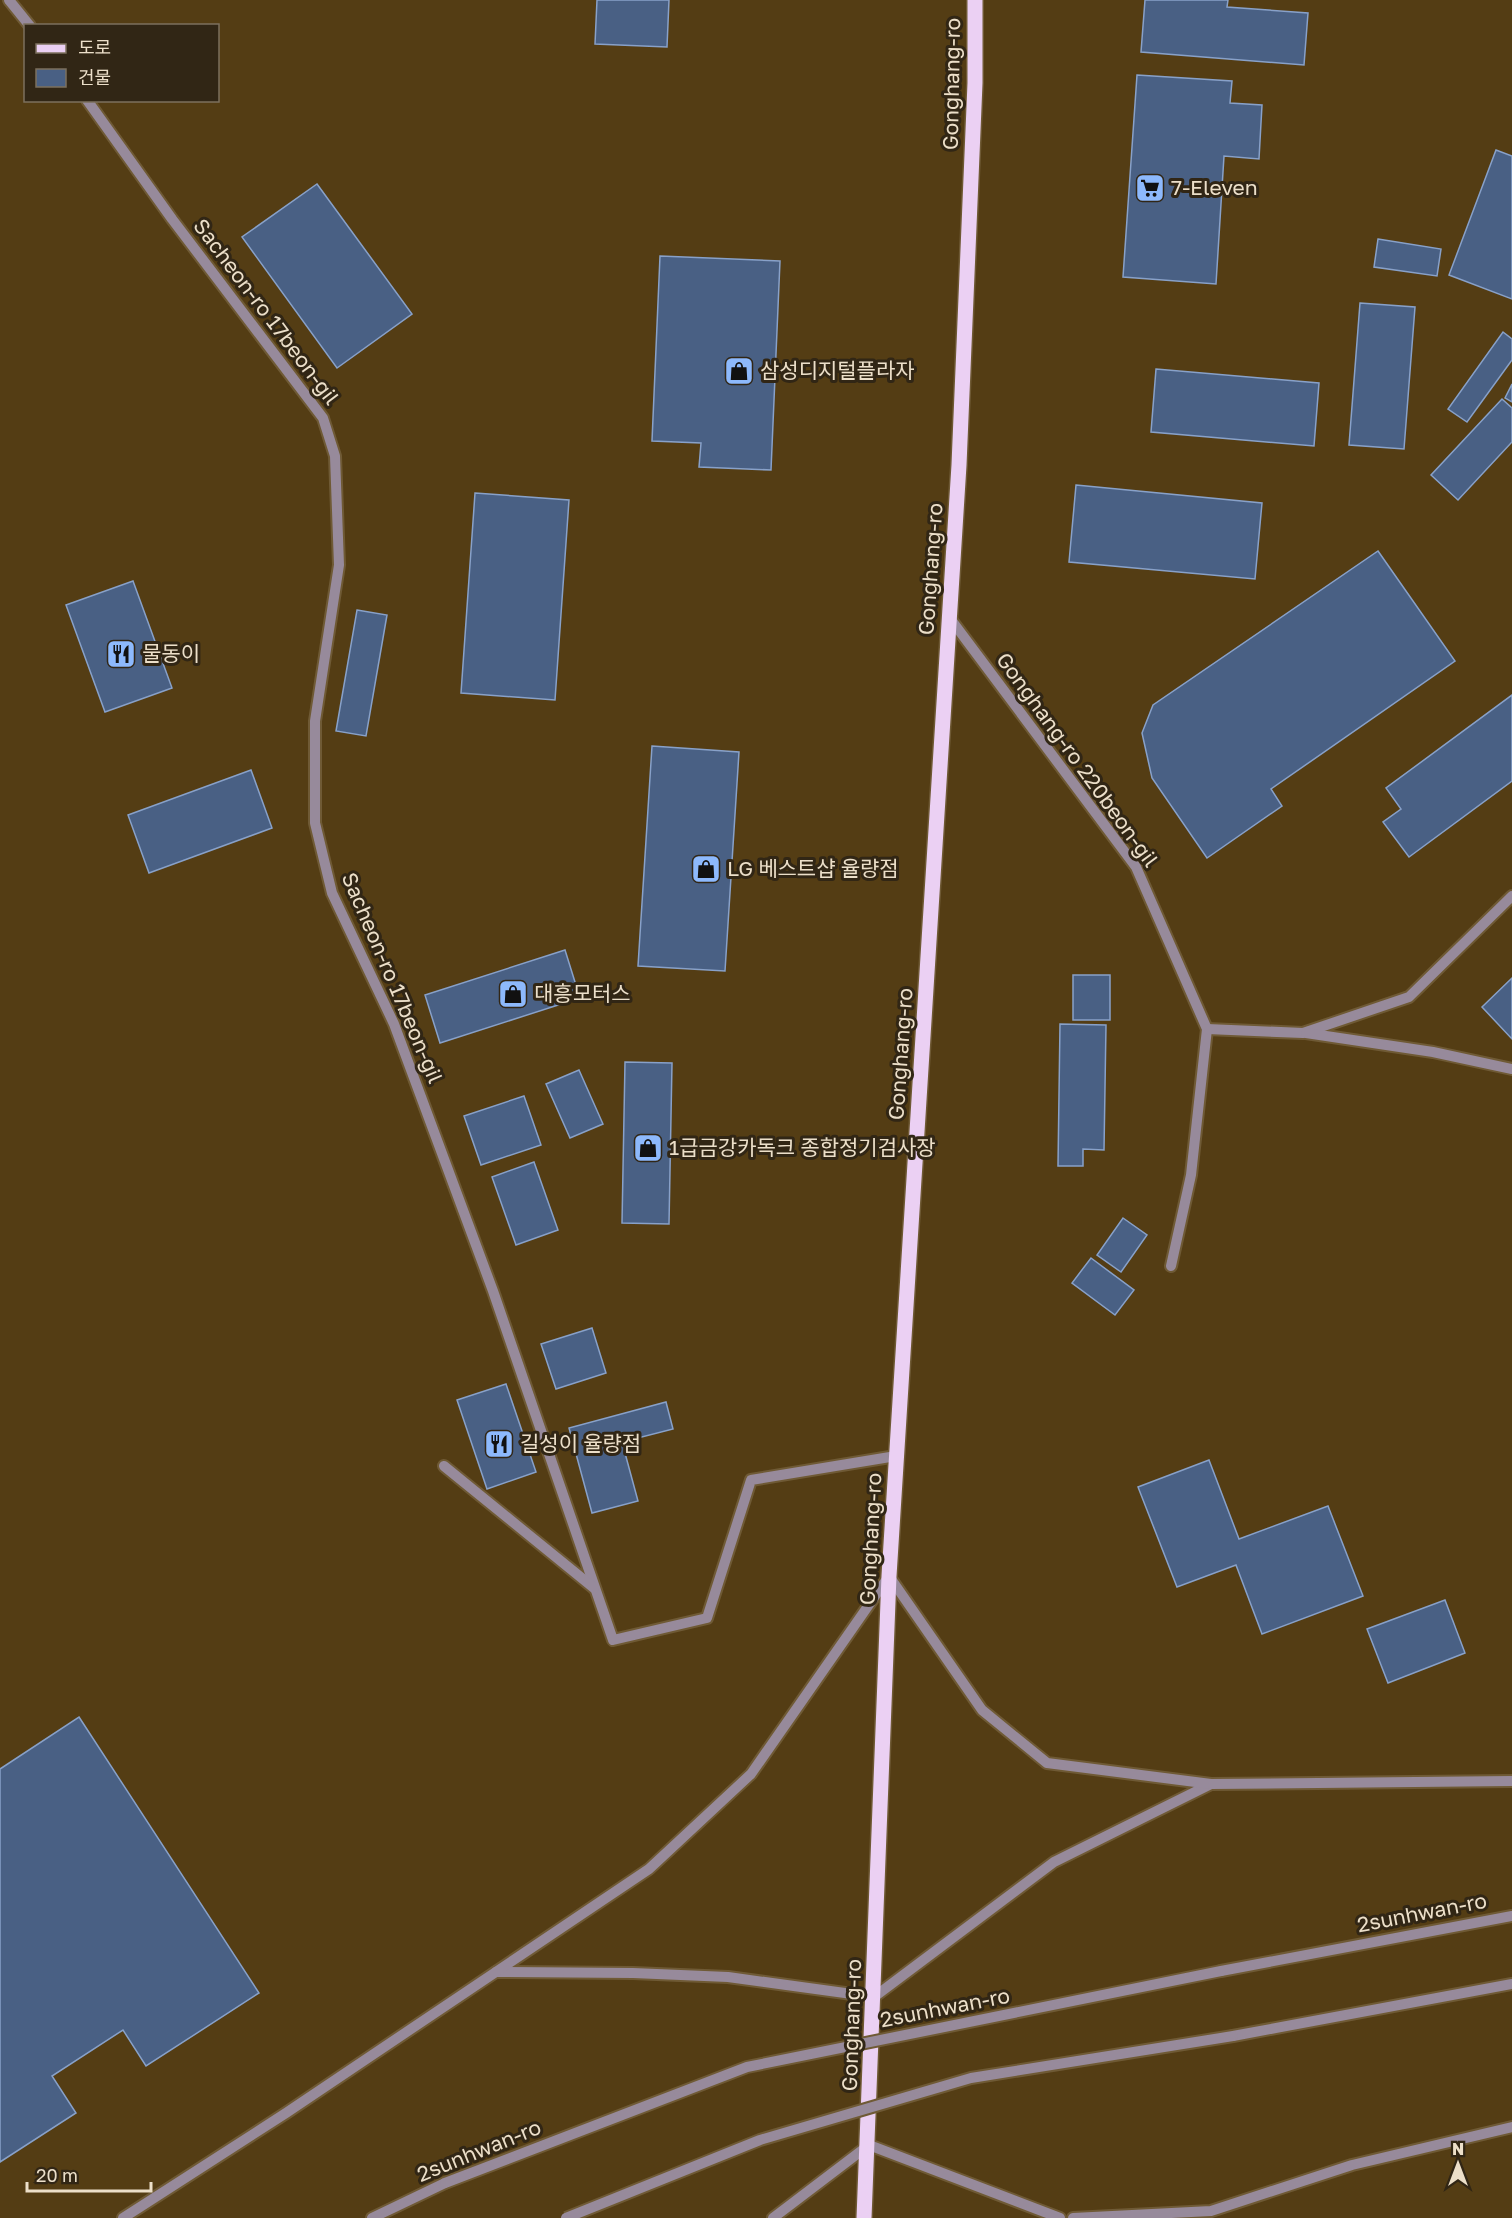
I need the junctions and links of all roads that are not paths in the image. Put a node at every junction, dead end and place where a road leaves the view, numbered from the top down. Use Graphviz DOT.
graph roads {
  1 [pos="9,0"];
  2 [pos="975,0"];
  3 [pos="28,24"];
  4 [pos="88,102"];
  5 [pos="949,617"];
  6 [pos="1512,896"];
  7 [pos="1207,1029"];
  8 [pos="1303,1033"];
  9 [pos="1512,1068"];
  10 [pos="1171,1266"];
  11 [pos="896,1456"];
  12 [pos="444,1466"];
  13 [pos="889,1576"];
  14 [pos="594,1588"];
  15 [pos="1512,1781"];
  16 [pos="1211,1784"];
  17 [pos="1512,1916"];
  18 [pos="495,1972"];
  19 [pos="1512,1984"];
  20 [pos="874,1997"];
  21 [pos="1512,2127"];
  22 [pos="868,2145"];
  23 [pos="1211,2211"];
  24 [pos="123,2218"];
  25 [pos="372,2218"];
  26 [pos="566,2218"];
  27 [pos="774,2218"];
  28 [pos="864,2218"];
  29 [pos="1060,2218"];
  30 [pos="1073,2218"];
  31 [pos="1195,2218"];
  1 -- 3 [label="street"];
  2 -- 5 [label="main road, Gonghang-ro"];
  4 -- 14 [label="street, Sacheon-ro 17beon-gil"];
  5 -- 7 [label="street, Gonghang-ro 220beon-gil"];
  5 -- 11 [label="main road, Gonghang-ro"];
  6 -- 8 [label="street"];
  7 -- 8 [label="street"];
  7 -- 10 [label="street, Gonghang-ro 220beon-gil"];
  8 -- 9 [label="street"];
  11 -- 13 [label="main road, Gonghang-ro"];
  11 -- 14 [label="street, Sacheon-ro 17beon-gil"];
  12 -- 14 [label="street"];
  13 -- 16 [label="street"];
  13 -- 18 [label="street"];
  13 -- 20 [label="main road, Gonghang-ro"];
  15 -- 16 [label="street"];
  16 -- 20 [label="street"];
  17 -- 25 [label="street, 2sunhwan-ro, bridge"];
  18 -- 20 [label="street"];
  18 -- 24 [label="street"];
  19 -- 26 [label="street, bridge"];
  20 -- 22 [label="main road, Gonghang-ro"];
  21 -- 23 [label="street"];
  22 -- 27 [label="street"];
  22 -- 28 [label="main road, Gonghang-ro"];
  22 -- 29 [label="street"];
  23 -- 30 [label="street"];
  23 -- 31 [label="street"];
}
